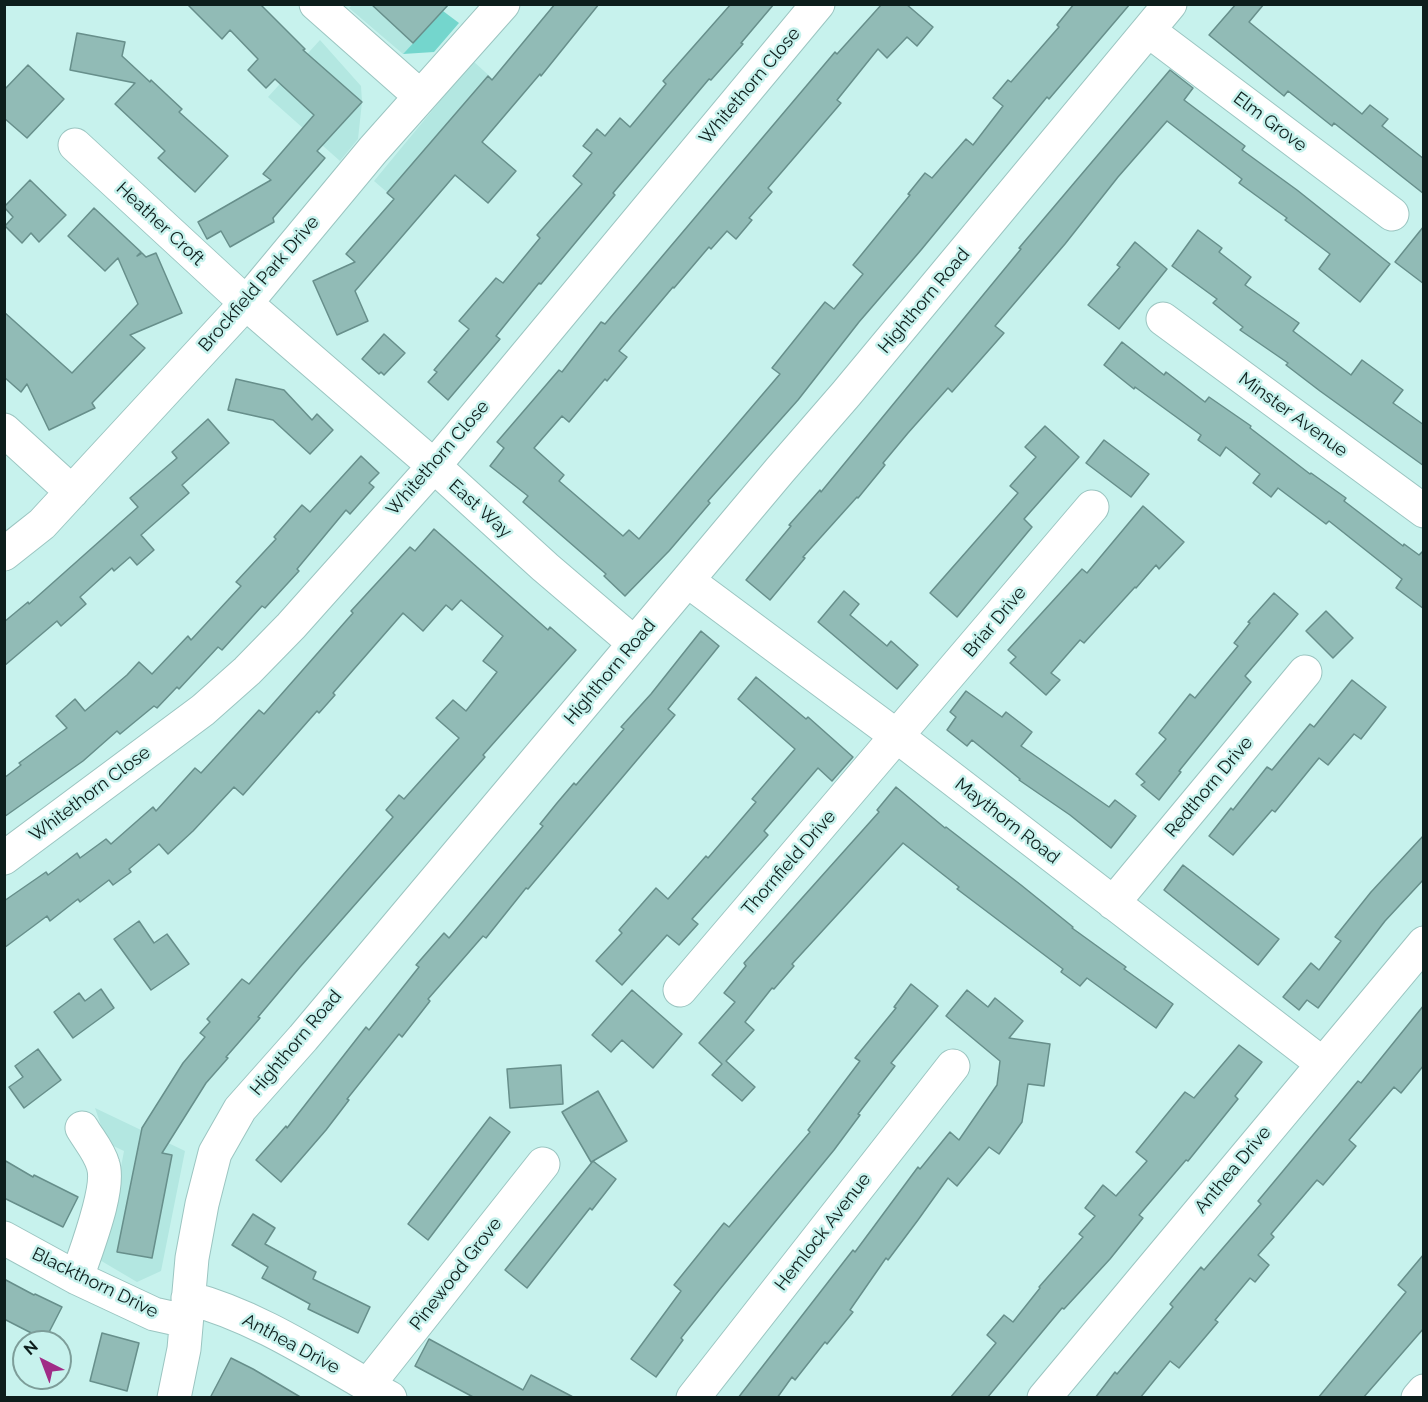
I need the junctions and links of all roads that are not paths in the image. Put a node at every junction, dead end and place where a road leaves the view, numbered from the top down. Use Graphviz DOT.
graph roads {
  1 [pos="316,4"];
  2 [pos="503,4"];
  3 [pos="818,4"];
  4 [pos="1170,4"];
  5 [pos="1149,31"];
  6 [pos="420,96"];
  7 [pos="74,146"];
  8 [pos="1391,215"];
  9 [pos="246,303"];
  10 [pos="1163,319"];
  11 [pos="4,430"];
  12 [pos="434,466"];
  13 [pos="72,492"];
  14 [pos="1092,507"];
  15 [pos="1424,511"];
  16 [pos="4,554"];
  17 [pos="688,581"];
  18 [pos="634,643"];
  19 [pos="1305,672"];
  20 [pos="898,736"];
  21 [pos="4,858"];
  22 [pos="1113,903"];
  23 [pos="1424,943"];
  24 [pos="679,989"];
  25 [pos="1323,1064"];
  26 [pos="952,1065"];
  27 [pos="82,1128"];
  28 [pos="543,1164"];
  29 [pos="4,1238"];
  30 [pos="77,1278"];
  31 [pos="188,1307"];
  32 [pos="379,1391"];
  33 [pos="1424,1391"];
  34 [pos="174,1398"];
  35 [pos="693,1398"];
  36 [pos="1044,1398"];
  37 [pos="1418,1398"];
  1 -- 6 [label="street"];
  2 -- 6 [label="street, Brockfield Park Drive"];
  3 -- 12 [label="street, Whitethorn Close"];
  4 -- 5 [label="street, Highthorn Road"];
  5 -- 8 [label="street, Elm Grove"];
  5 -- 17 [label="street, Highthorn Road"];
  6 -- 9 [label="street, Brockfield Park Drive"];
  7 -- 9 [label="street, Heather Croft"];
  9 -- 12 [label="street, East Way"];
  9 -- 13 [label="street, Brockfield Park Drive"];
  10 -- 15 [label="street, Minster Avenue"];
  11 -- 13 [label="street"];
  12 -- 18 [label="street, East Way"];
  12 -- 21 [label="street, Whitethorn Close"];
  13 -- 16 [label="street, Brockfield Park Drive"];
  14 -- 20 [label="street, Briar Drive"];
  17 -- 18 [label="street, Highthorn Road"];
  17 -- 20 [label="street, Maythorn Road"];
  18 -- 31 [label="street, Highthorn Road"];
  19 -- 22 [label="street, Redthorn Drive"];
  20 -- 22 [label="street, Maythorn Road"];
  20 -- 24 [label="street, Thornfield Drive"];
  22 -- 25 [label="street, Maythorn Road"];
  23 -- 25 [label="street, Anthea Drive"];
  25 -- 36 [label="street, Anthea Drive"];
  26 -- 35 [label="street, Hemlock Avenue"];
  27 -- 30 [label="street"];
  28 -- 32 [label="street, Pinewood Grove"];
  29 -- 30 [label="street, Blackthorn Drive"];
  30 -- 31 [label="street, Blackthorn Drive"];
  31 -- 32 [label="street, Anthea Drive"];
  31 -- 34 [label="street, Highthorn Road"];
  33 -- 37 [label="street"];
}
